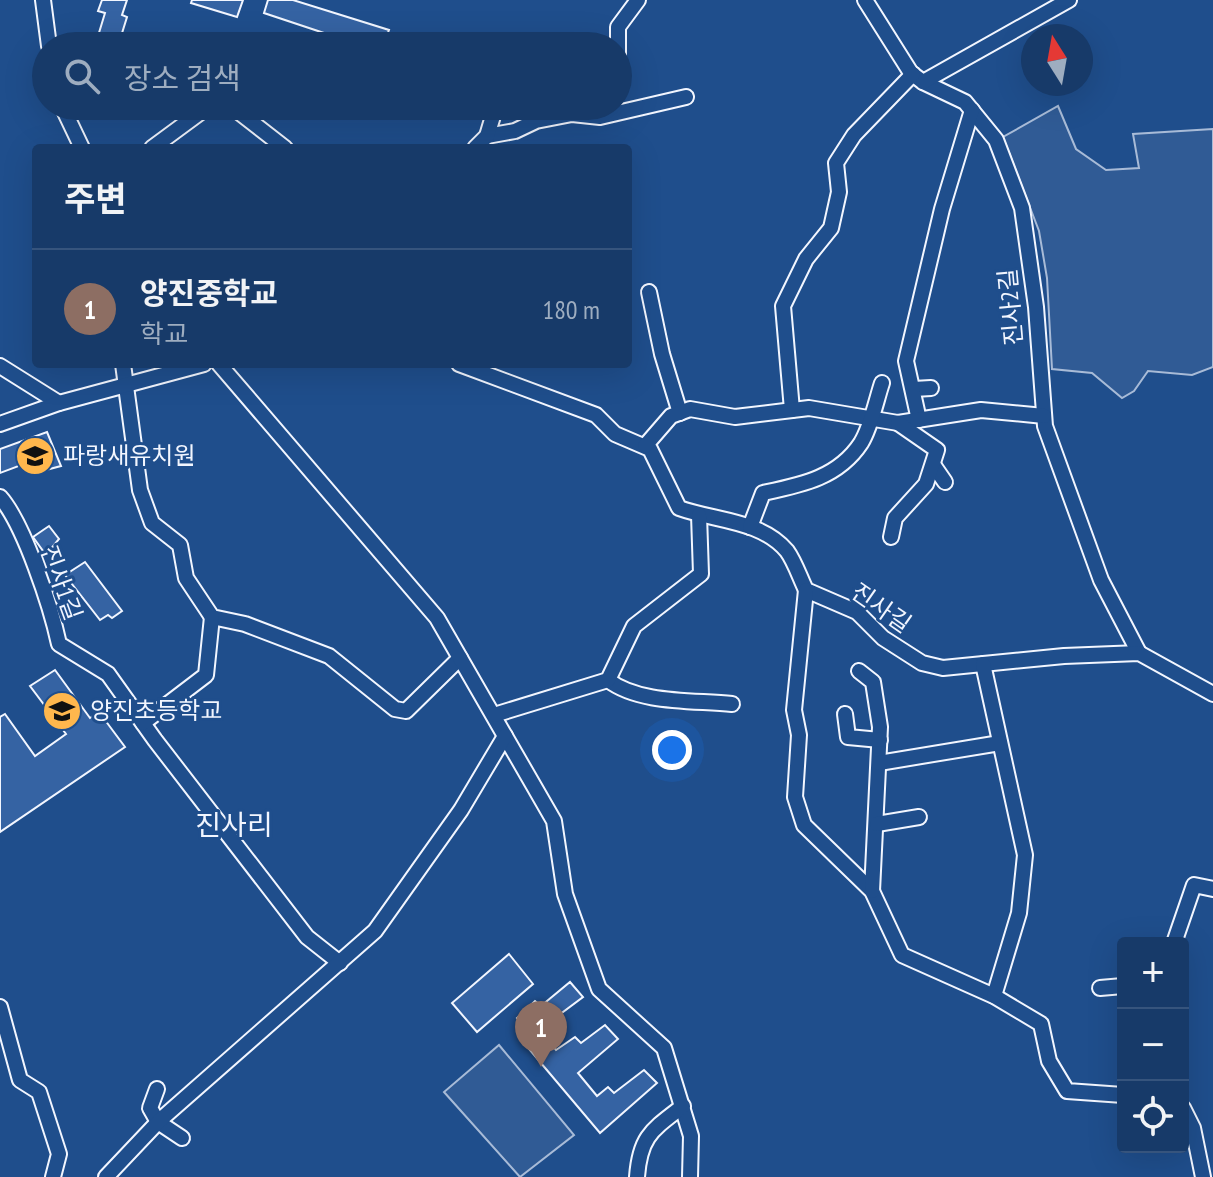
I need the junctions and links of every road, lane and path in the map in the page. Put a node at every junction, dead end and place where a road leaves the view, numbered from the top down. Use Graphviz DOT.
graph roads {
  1 [pos="43,0"];
  2 [pos="638,0"];
  3 [pos="865,0"];
  4 [pos="1069,0"];
  5 [pos="47,32"];
  6 [pos="618,32"];
  7 [pos="918,78"];
  8 [pos="686,97"];
  9 [pos="632,107"];
  10 [pos="972,110"];
  11 [pos="69,120"];
  12 [pos="190,120"];
  13 [pos="249,120"];
  14 [pos="492,120"];
  15 [pos="541,120"];
  16 [pos="487,136"];
  17 [pos="80,144"];
  18 [pos="157,144"];
  19 [pos="280,144"];
  20 [pos="479,144"];
  21 [pos="649,292"];
  22 [pos="0,366"];
  23 [pos="124,368"];
  24 [pos="189,368"];
  25 [pos="222,368"];
  26 [pos="470,368"];
  27 [pos="882,383"];
  28 [pos="127,385"];
  29 [pos="931,388"];
  30 [pos="914,389"];
  31 [pos="59,403"];
  32 [pos="792,410"];
  33 [pos="680,413"];
  34 [pos="1044,416"];
  35 [pos="870,417"];
  36 [pos="919,420"];
  37 [pos="898,423"];
  38 [pos="0,424"];
  39 [pos="645,446"];
  40 [pos="934,466"];
  41 [pos="945,482"];
  42 [pos="0,497"];
  43 [pos="699,515"];
  44 [pos="750,527"];
  45 [pos="891,537"];
  46 [pos="806,590"];
  47 [pos="212,617"];
  48 [pos="1139,653"];
  49 [pos="460,658"];
  50 [pos="983,664"];
  51 [pos="859,671"];
  52 [pos="608,680"];
  53 [pos="1213,694"];
  54 [pos="732,704"];
  55 [pos="845,714"];
  56 [pos="494,715"];
  57 [pos="143,723"];
  58 [pos="505,736"];
  59 [pos="880,740"];
  60 [pos="1000,743"];
  61 [pos="879,763"];
  62 [pos="919,817"];
  63 [pos="877,824"];
  64 [pos="1213,889"];
  65 [pos="872,891"];
  66 [pos="1176,937"];
  67 [pos="340,963"];
  68 [pos="1117,987"];
  69 [pos="1100,988"];
  70 [pos="994,996"];
  71 [pos="0,1007"];
  72 [pos="157,1089"];
  73 [pos="1117,1094"];
  74 [pos="683,1106"];
  75 [pos="1189,1120"];
  76 [pos="158,1122"];
  77 [pos="182,1138"];
  78 [pos="53,1177"];
  79 [pos="106,1177"];
  80 [pos="637,1177"];
  81 [pos="690,1177"];
  82 [pos="1203,1177"];
  1 -- 5 [label="street"];
  2 -- 6 [label="street"];
  3 -- 7 [label="street"];
  4 -- 7 [label="street"];
  7 -- 10 [label="street, 진사2길"];
  7 -- 32 [label="street"];
  8 -- 9 [label="street"];
  10 -- 30 [label="street"];
  10 -- 34 [label="street, 진사2길"];
  11 -- 17 [label="street"];
  12 -- 18 [label="street"];
  13 -- 19 [label="street"];
  14 -- 16 [label="street"];
  15 -- 16 [label="street"];
  16 -- 20 [label="street"];
  21 -- 33 [label="street"];
  22 -- 31 [label="street"];
  23 -- 28 [label="street"];
  24 -- 28 [label="street"];
  25 -- 49 [label="street"];
  26 -- 39 [label="street"];
  27 -- 35 [label="street"];
  28 -- 31 [label="street"];
  28 -- 47 [label="street"];
  29 -- 30 [label="street"];
  30 -- 36 [label="street"];
  31 -- 38 [label="street"];
  32 -- 33 [label="street"];
  32 -- 35 [label="street"];
  33 -- 39 [label="street"];
  34 -- 36 [label="street"];
  34 -- 48 [label="street, 진사2길"];
  35 -- 37 [label="street"];
  35 -- 44 [label="street"];
  36 -- 37 [label="street"];
  37 -- 40 [label="street"];
  39 -- 43 [label="street"];
  40 -- 41 [label="street"];
  40 -- 45 [label="street"];
  42 -- 57 [label="street, 진사1길"];
  43 -- 44 [label="street"];
  43 -- 52 [label="street"];
  44 -- 46 [label="street"];
  46 -- 50 [label="street, 진사길"];
  46 -- 65 [label="street"];
  47 -- 49 [label="street"];
  47 -- 57 [label="street"];
  48 -- 50 [label="street, 진사길"];
  48 -- 53 [label="street"];
  49 -- 56 [label="street"];
  50 -- 60 [label="street"];
  51 -- 59 [label="street"];
  52 -- 54 [label="street"];
  52 -- 56 [label="street"];
  55 -- 59 [label="street"];
  56 -- 58 [label="street"];
  57 -- 67 [label="street, 진사1길"];
  58 -- 67 [label="street"];
  58 -- 74 [label="street"];
  59 -- 61 [label="street"];
  60 -- 61 [label="street"];
  60 -- 70 [label="street"];
  61 -- 63 [label="street"];
  62 -- 63 [label="street"];
  63 -- 65 [label="street"];
  64 -- 66 [label="street"];
  65 -- 70 [label="street"];
  67 -- 76 [label="street"];
  68 -- 69 [label="street"];
  70 -- 73 [label="street"];
  71 -- 78 [label="street"];
  72 -- 76 [label="street"];
  74 -- 80 [label="street"];
  74 -- 81 [label="street"];
  75 -- 82 [label="street"];
  76 -- 77 [label="street"];
  76 -- 79 [label="street"];
}
